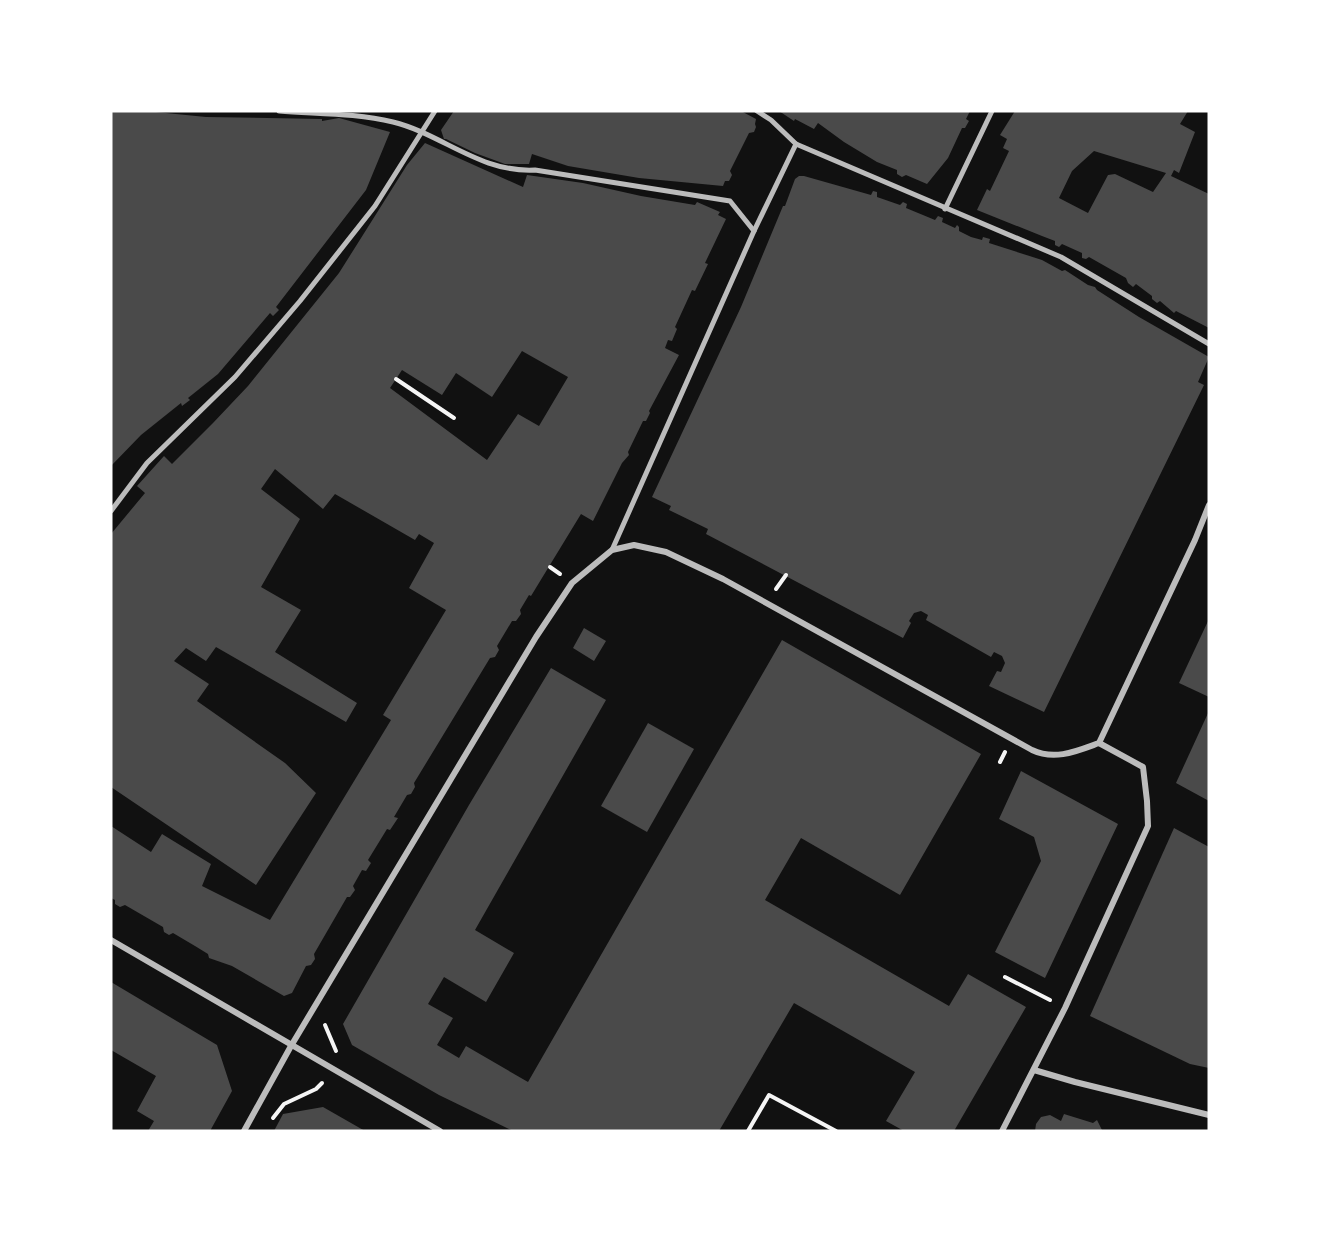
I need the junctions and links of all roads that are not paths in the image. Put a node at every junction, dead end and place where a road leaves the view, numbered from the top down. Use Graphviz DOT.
graph roads {
  1 [pos="279,111"];
  2 [pos="435,111"];
  3 [pos="757,111"];
  4 [pos="992,111"];
  5 [pos="421,133"];
  6 [pos="796,144"];
  7 [pos="945,208"];
  8 [pos="754,231"];
  9 [pos="1209,344"];
  10 [pos="1209,505"];
  11 [pos="111,511"];
  12 [pos="612,550"];
  13 [pos="1099,743"];
  14 [pos="111,940"];
  15 [pos="291,1046"];
  16 [pos="1034,1070"];
  17 [pos="1209,1115"];
  18 [pos="244,1131"];
  19 [pos="440,1131"];
  20 [pos="1002,1131"];
  1 -- 5 [label="street"];
  2 -- 5 [label="street"];
  3 -- 6 [label="street"];
  4 -- 7 [label="street"];
  5 -- 8 [label="street"];
  5 -- 11 [label="street"];
  6 -- 7 [label="street"];
  6 -- 8 [label="street"];
  7 -- 9 [label="street"];
  8 -- 12 [label="street"];
  10 -- 13 [label="street"];
  12 -- 13 [label="street"];
  12 -- 15 [label="street"];
  13 -- 16 [label="street"];
  14 -- 15 [label="street"];
  15 -- 18 [label="street"];
  15 -- 19 [label="street"];
  16 -- 17 [label="street"];
  16 -- 20 [label="street"];
}
